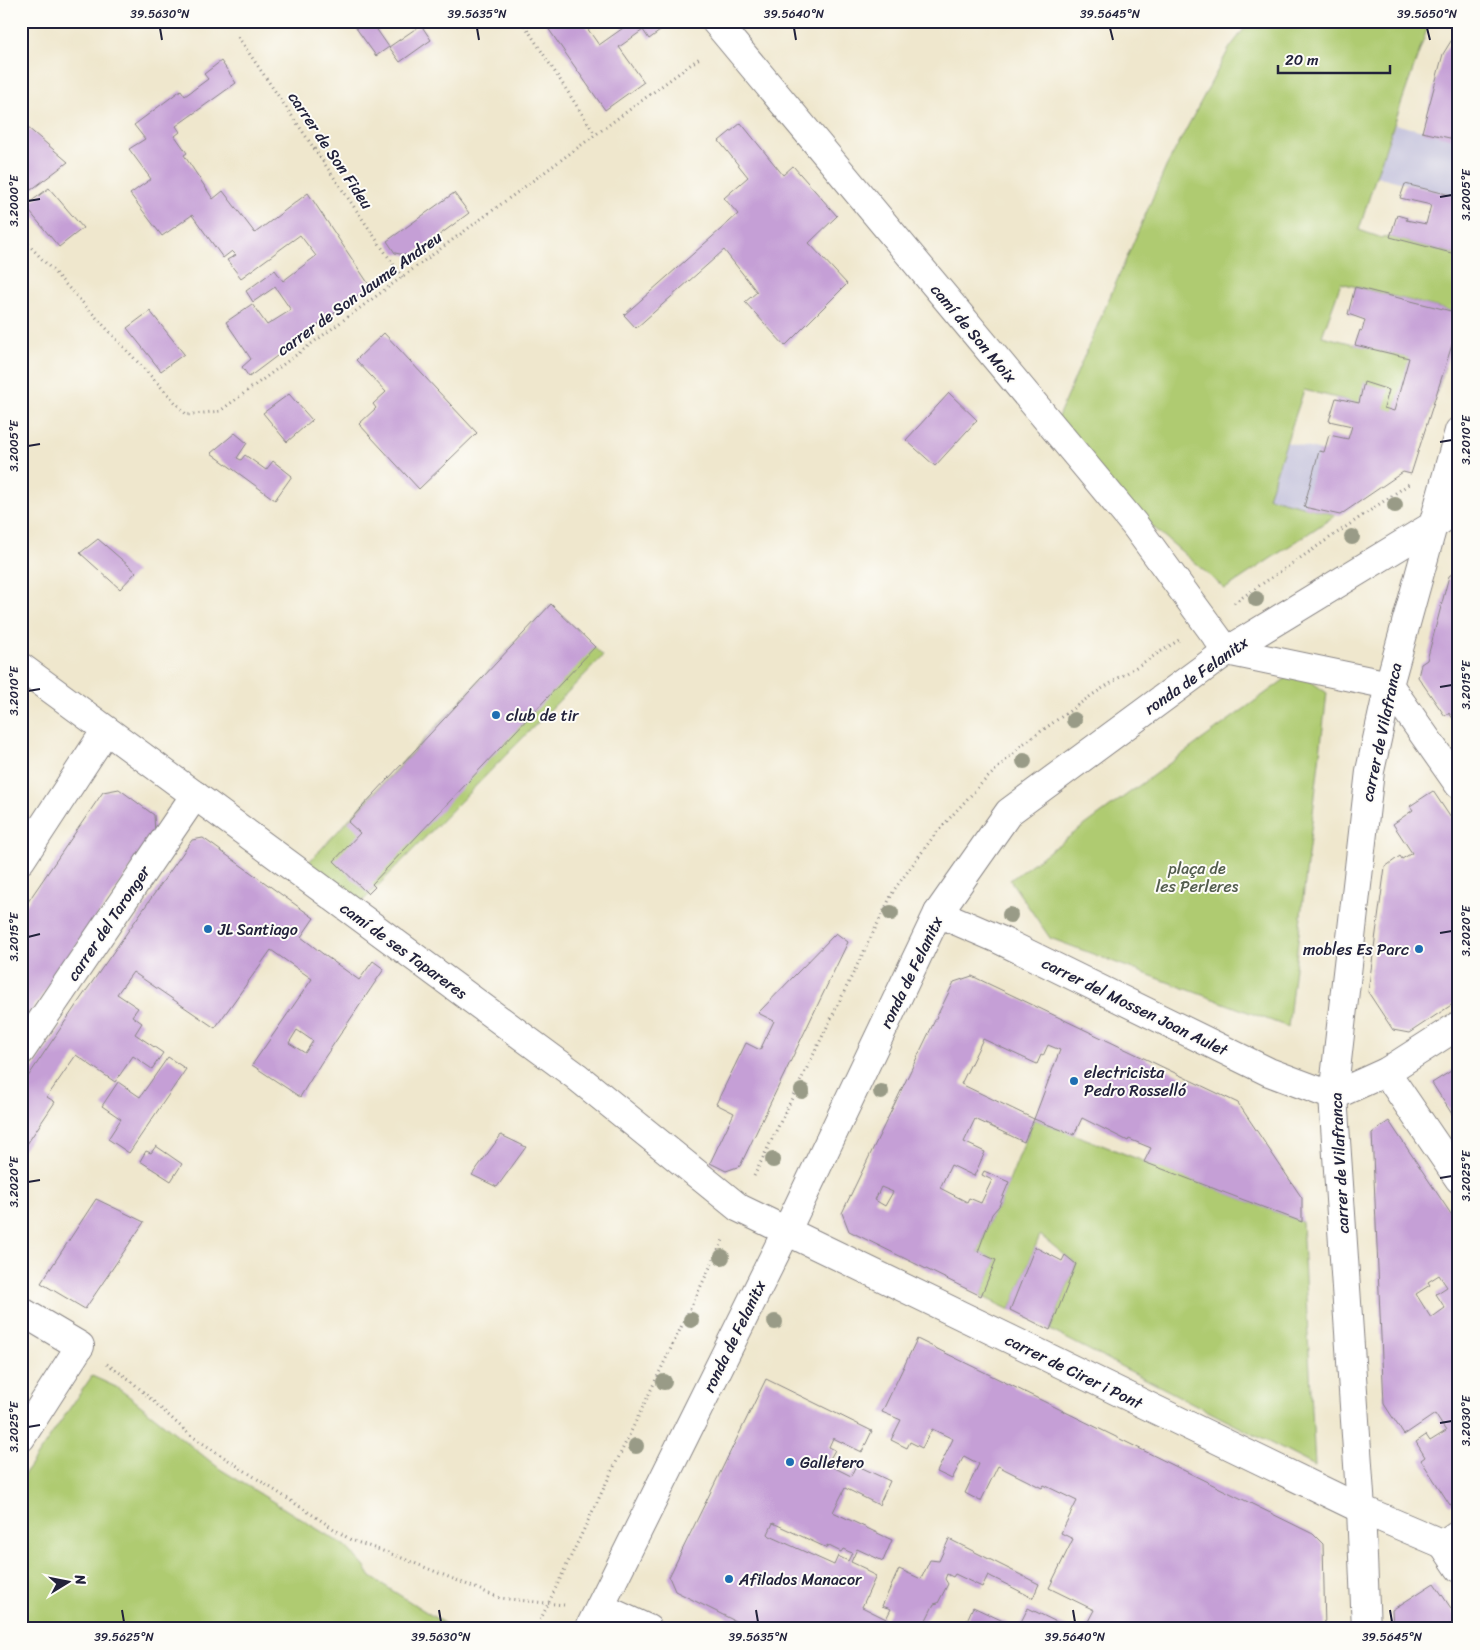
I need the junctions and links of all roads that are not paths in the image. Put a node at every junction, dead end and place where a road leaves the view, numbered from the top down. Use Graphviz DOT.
graph roads {
  1 [pos="721,29"];
  2 [pos="1459,431"];
  3 [pos="1459,508"];
  4 [pos="1432,526"];
  5 [pos="1227,650"];
  6 [pos="21,667"];
  7 [pos="1389,685"];
  8 [pos="106,730"];
  9 [pos="1459,785"];
  10 [pos="194,795"];
  11 [pos="21,860"];
  12 [pos="938,913"];
  13 [pos="1459,1025"];
  14 [pos="21,1052"];
  15 [pos="1386,1072"];
  16 [pos="1333,1096"];
  17 [pos="1459,1179"];
  18 [pos="786,1232"];
  19 [pos="21,1311"];
  20 [pos="21,1438"];
  21 [pos="1361,1509"];
  22 [pos="1451,1539"];
  23 [pos="1459,1568"];
  24 [pos="595,1618"];
  25 [pos="648,1629"];
  26 [pos="1366,1629"];
  1 -- 5 [label="street, camí de Son Moix"];
  2 -- 4 [label="street, carrer de Vilafranca"];
  3 -- 4 [label="street, ronda de Felanitx"];
  4 -- 5 [label="street, ronda de Felanitx"];
  4 -- 7 [label="street, carrer de Vilafranca"];
  5 -- 7 [label="street"];
  5 -- 12 [label="street, ronda de Felanitx"];
  6 -- 8 [label="street, camí de ses Tapareres"];
  7 -- 9 [label="street"];
  7 -- 16 [label="street, carrer de Vilafranca"];
  8 -- 10 [label="street, camí de ses Tapareres"];
  8 -- 11 [label="street"];
  10 -- 14 [label="street, carrer del Taronger"];
  10 -- 18 [label="street, camí de ses Tapareres"];
  12 -- 16 [label="street, carrer del Mossen Joan Aulet"];
  12 -- 18 [label="street, ronda de Felanitx"];
  13 -- 15 [label="street"];
  15 -- 16 [label="street"];
  15 -- 17 [label="street"];
  16 -- 21 [label="street, carrer de Vilafranca"];
  18 -- 21 [label="street, carrer de Cirer i Pont"];
  18 -- 24 [label="street, ronda de Felanitx"];
  19 -- 20 [label="street"];
  21 -- 22 [label="street, carrer de Cirer i Pont"];
  21 -- 26 [label="street, carrer de Vilafranca"];
  22 -- 23 [label="street"];
  24 -- 25 [label="street"];
}
